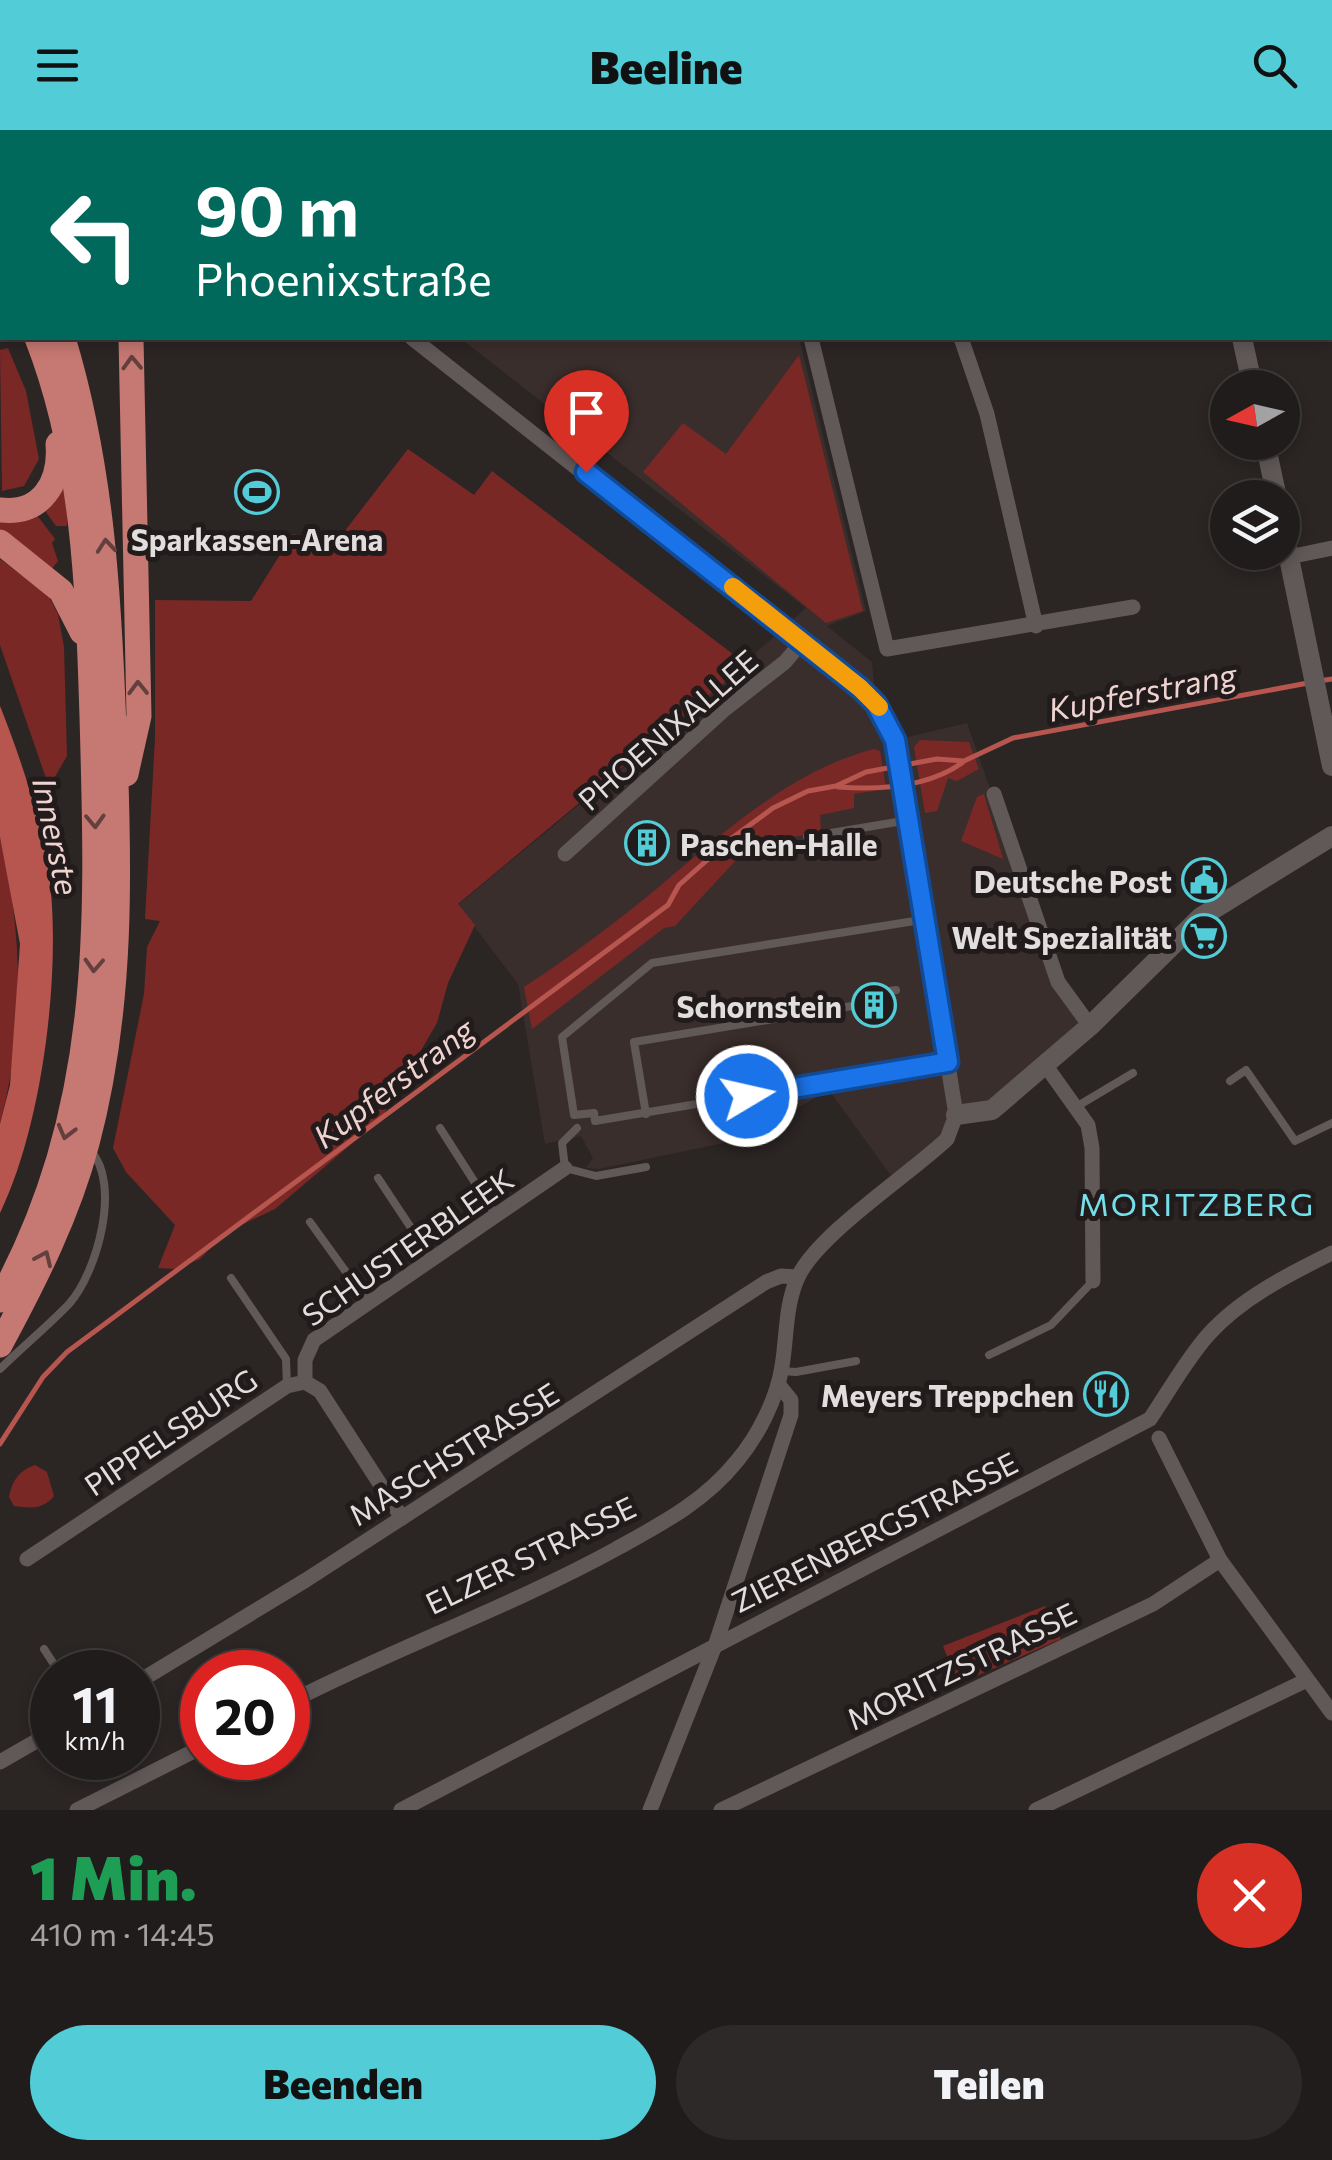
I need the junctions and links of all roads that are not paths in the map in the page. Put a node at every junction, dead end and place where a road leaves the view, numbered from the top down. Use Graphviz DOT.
graph roads {
  1 [pos="46,340"];
  2 [pos="131,340"];
  3 [pos="415,340"];
  4 [pos="810,340"];
  5 [pos="962,340"];
  6 [pos="1242,340"];
  7 [pos="1249,370"];
  8 [pos="62,415"];
  9 [pos="0,510"];
  10 [pos="0,542"];
  11 [pos="1332,548"];
  12 [pos="1300,554"];
  13 [pos="1293,570"];
  14 [pos="1133,607"];
  15 [pos="1036,626"];
  16 [pos="802,642"];
  17 [pos="90,653"];
  18 [pos="1332,766"];
  19 [pos="994,794"];
  20 [pos="117,818"];
  21 [pos="909,820"];
  22 [pos="1332,836"];
  23 [pos="808,838"];
  24 [pos="566,854"];
  25 [pos="926,919"];
  26 [pos="896,990"];
  27 [pos="1090,1026"];
  28 [pos="948,1062"];
  29 [pos="1046,1066"];
  30 [pos="1133,1073"];
  31 [pos="1230,1081"];
  32 [pos="1076,1108"];
  33 [pos="646,1114"];
  34 [pos="956,1115"];
  35 [pos="1332,1123"];
  36 [pos="440,1128"];
  37 [pos="577,1128"];
  38 [pos="86,1146"];
  39 [pos="646,1167"];
  40 [pos="565,1168"];
  41 [pos="378,1178"];
  42 [pos="497,1217"];
  43 [pos="310,1222"];
  44 [pos="1332,1252"];
  45 [pos="432,1261"];
  46 [pos="798,1276"];
  47 [pos="231,1278"];
  48 [pos="1093,1282"];
  49 [pos="0,1300"];
  50 [pos="367,1301"];
  51 [pos="0,1345"];
  52 [pos="989,1354"];
  53 [pos="856,1361"];
  54 [pos="0,1369"];
  55 [pos="780,1377"];
  56 [pos="305,1382"];
  57 [pos="287,1386"];
  58 [pos="1158,1438"];
  59 [pos="402,1518"];
  60 [pos="27,1559"];
  61 [pos="1220,1560"];
  62 [pos="716,1643"];
  63 [pos="160,1668"];
  64 [pos="1307,1680"];
  65 [pos="310,1691"];
  66 [pos="1332,1713"];
  67 [pos="30,1745"];
  68 [pos="180,1758"];
  69 [pos="0,1762"];
  70 [pos="78,1810"];
  71 [pos="401,1810"];
  72 [pos="650,1810"];
  73 [pos="720,1810"];
  74 [pos="1036,1810"];
  1 -- 8 [label="highway"];
  20 -- 1 [label="highway, one-way"];
  20 -- 2 [label="highway, one-way"];
  3 -- 16 [label="street"];
  4 -- 15 [label="street"];
  5 -- 15 [label="street"];
  6 -- 7 [label="street"];
  8 -- 9 [label="highway"];
  8 -- 17 [label="highway"];
  10 -- 17 [label="highway"];
  11 -- 12 [label="street"];
  13 -- 18 [label="street"];
  14 -- 15 [label="street"];
  16 -- 21 [label="street"];
  16 -- 24 [label="street, PHOENIXALLEE"];
  17 -- 49 [label="highway, one-way"];
  19 -- 27 [label="street"];
  20 -- 38 [label="highway"];
  21 -- 23 [label="lane"];
  21 -- 25 [label="street"];
  22 -- 27 [label="street"];
  25 -- 28 [label="street"];
  25 -- 33 [label="lane"];
  26 -- 33 [label="lane"];
  27 -- 29 [label="street"];
  28 -- 33 [label="lane"];
  28 -- 34 [label="street"];
  29 -- 32 [label="street"];
  29 -- 34 [label="street"];
  30 -- 32 [label="lane"];
  31 -- 35 [label="lane"];
  32 -- 48 [label="street"];
  34 -- 46 [label="street, ELZER STRASSE"];
  36 -- 42 [label="lane"];
  37 -- 40 [label="lane"];
  51 -- 38 [label="highway, one-way"];
  38 -- 54 [label="lane"];
  39 -- 40 [label="lane"];
  40 -- 42 [label="street, SCHUSTERBLEEK"];
  41 -- 45 [label="lane"];
  42 -- 45 [label="street, SCHUSTERBLEEK"];
  43 -- 50 [label="lane"];
  44 -- 62 [label="street, ZIERENBERGSTRASSE"];
  45 -- 50 [label="street, SCHUSTERBLEEK"];
  46 -- 55 [label="street, ELZER STRASSE"];
  46 -- 59 [label="street, MASCHSTRASSE"];
  47 -- 57 [label="lane"];
  48 -- 52 [label="lane"];
  50 -- 56 [label="street, SCHUSTERBLEEK"];
  53 -- 55 [label="lane"];
  55 -- 62 [label="street"];
  55 -- 65 [label="street, ELZER STRASSE"];
  56 -- 57 [label="street, PIPPELSBURG"];
  56 -- 59 [label="street, PIPPELSBURG"];
  57 -- 60 [label="street, PIPPELSBURG"];
  58 -- 61 [label="street"];
  59 -- 63 [label="street, MASCHSTRASSE"];
  61 -- 64 [label="street"];
  61 -- 73 [label="street, MORITZSTRASSE"];
  62 -- 71 [label="street, ZIERENBERGSTRASSE"];
  62 -- 72 [label="street"];
  64 -- 66 [label="street"];
  64 -- 74 [label="street"];
  67 -- 69 [label="street"];
  68 -- 70 [label="street"];
}
